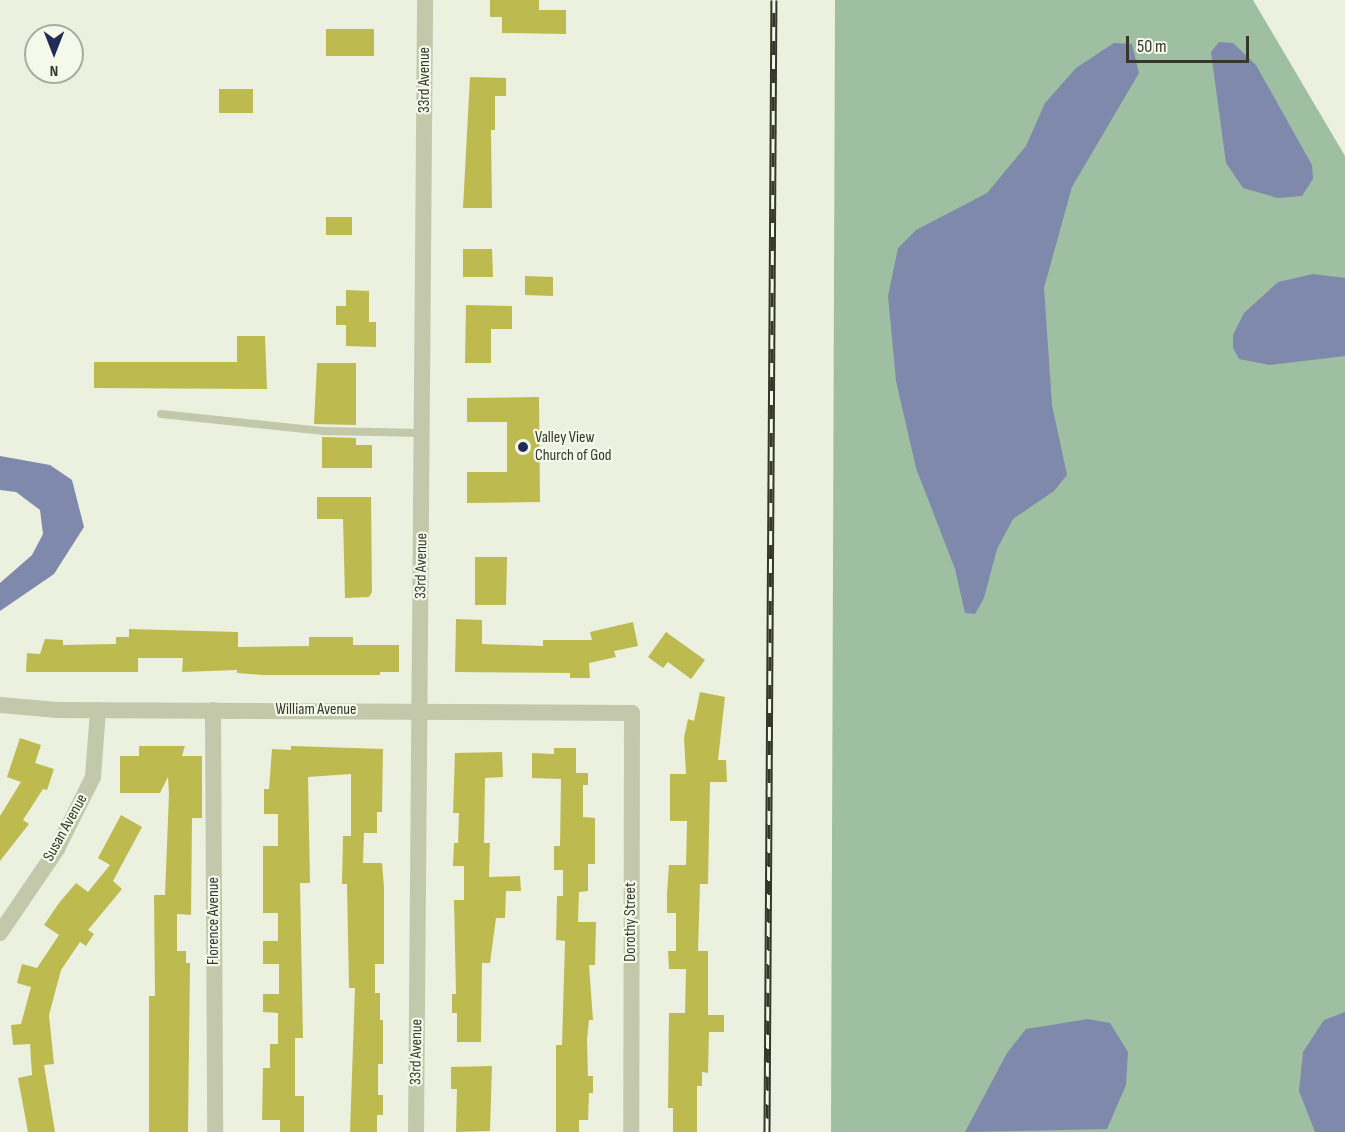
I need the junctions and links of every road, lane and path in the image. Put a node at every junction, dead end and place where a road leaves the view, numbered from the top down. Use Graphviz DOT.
graph roads {
  1 [pos="425,0"];
  2 [pos="161,414"];
  3 [pos="424,433"];
  4 [pos="0,705"];
  5 [pos="98,710"];
  6 [pos="213,710"];
  7 [pos="420,710"];
  8 [pos="632,713"];
  9 [pos="0,933"];
  10 [pos="215,1132"];
  11 [pos="416,1132"];
  12 [pos="631,1132"];
  1 -- 3 [label="street, 33rd Avenue"];
  2 -- 3 [label="lane"];
  3 -- 7 [label="street, 33rd Avenue"];
  4 -- 5 [label="street, William Avenue"];
  5 -- 6 [label="street, William Avenue"];
  5 -- 9 [label="street, Susan Avenue"];
  6 -- 7 [label="street, William Avenue"];
  6 -- 10 [label="street, Florence Avenue"];
  7 -- 8 [label="street, William Avenue"];
  7 -- 11 [label="street, 33rd Avenue"];
  8 -- 12 [label="street, Dorothy Street"];
}
